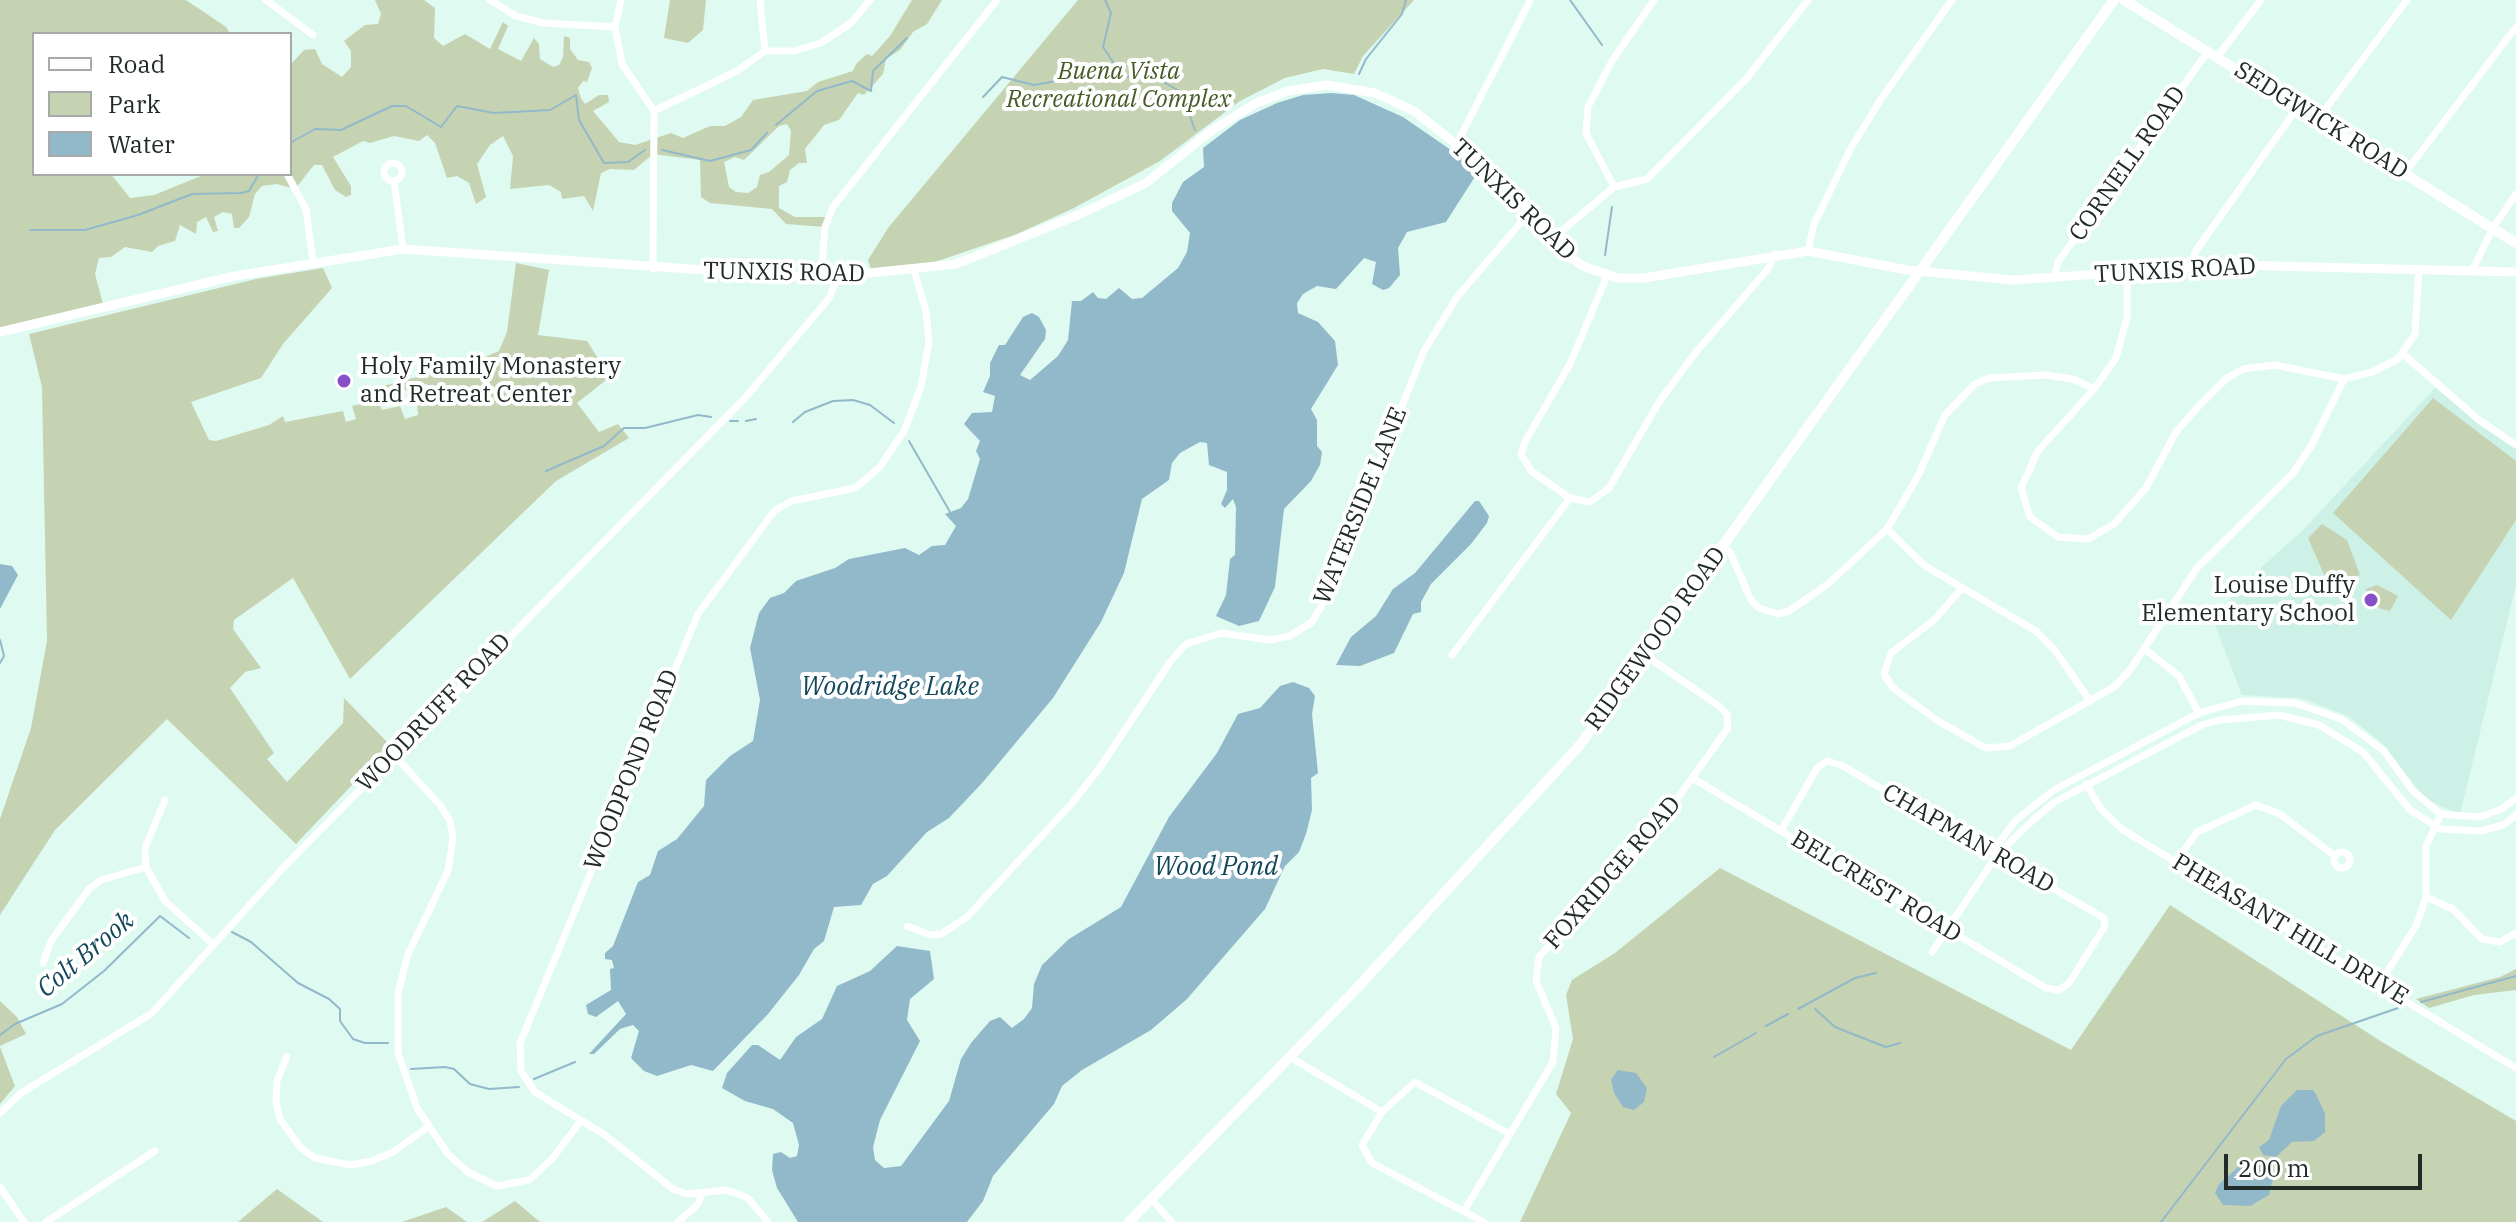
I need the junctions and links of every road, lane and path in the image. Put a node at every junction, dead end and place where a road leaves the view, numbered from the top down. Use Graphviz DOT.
graph roads {
  1 [pos="266,0"];
  2 [pos="490,0"];
  3 [pos="621,0"];
  4 [pos="760,0"];
  5 [pos="870,0"];
  6 [pos="997,0"];
  7 [pos="1530,0"];
  8 [pos="1538,0"];
  9 [pos="1654,0"];
  10 [pos="1808,0"];
  11 [pos="1952,0"];
  12 [pos="2114,0"];
  13 [pos="2124,0"];
  14 [pos="2261,0"];
  15 [pos="2407,0"];
  16 [pos="615,27"];
  17 [pos="2516,27"];
  18 [pos="313,35"];
  19 [pos="765,51"];
  20 [pos="2212,54"];
  21 [pos="2298,107"];
  22 [pos="654,111"];
  23 [pos="2318,119"];
  24 [pos="1457,143"];
  25 [pos="2405,173"];
  26 [pos="288,176"];
  27 [pos="394,181"];
  28 [pos="1614,187"];
  29 [pos="2516,194"];
  30 [pos="1529,213"];
  31 [pos="2493,228"];
  32 [pos="1551,240"];
  33 [pos="2516,243"];
  34 [pos="403,249"];
  35 [pos="1808,251"];
  36 [pos="1775,254"];
  37 [pos="313,261"];
  38 [pos="2193,266"];
  39 [pos="653,269"];
  40 [pos="914,270"];
  41 [pos="2419,270"];
  42 [pos="1919,271"];
  43 [pos="2472,271"];
  44 [pos="2127,272"];
  45 [pos="2516,272"];
  46 [pos="1607,276"];
  47 [pos="821,278"];
  48 [pos="2054,278"];
  49 [pos="836,279"];
  50 [pos="0,332"];
  51 [pos="2403,354"];
  52 [pos="2344,379"];
  53 [pos="2094,389"];
  54 [pos="2516,445"];
  55 [pos="1570,498"];
  56 [pos="1887,529"];
  57 [pos="1723,547"];
  58 [pos="1962,588"];
  59 [pos="2146,650"];
  60 [pos="1452,655"];
  61 [pos="1645,655"];
  62 [pos="2090,701"];
  63 [pos="2199,713"];
  64 [pos="2202,725"];
  65 [pos="393,754"];
  66 [pos="2082,775"];
  67 [pos="1694,779"];
  68 [pos="2087,786"];
  69 [pos="2516,798"];
  70 [pos="165,800"];
  71 [pos="2441,814"];
  72 [pos="2516,815"];
  73 [pos="2433,826"];
  74 [pos="1781,831"];
  75 [pos="1997,855"];
  76 [pos="2335,856"];
  77 [pos="2176,861"];
  78 [pos="146,867"];
  79 [pos="2426,897"];
  80 [pos="907,926"];
  81 [pos="1949,930"];
  82 [pos="2516,933"];
  83 [pos="214,945"];
  84 [pos="1932,952"];
  85 [pos="43,963"];
  86 [pos="2379,985"];
  87 [pos="2059,990"];
  88 [pos="287,1056"];
  89 [pos="1290,1057"];
  90 [pos="2516,1068"];
  91 [pos="1382,1112"];
  92 [pos="0,1113"];
  93 [pos="580,1122"];
  94 [pos="428,1127"];
  95 [pos="1508,1133"];
  96 [pos="155,1151"];
  97 [pos="0,1187"];
  98 [pos="702,1194"];
  99 [pos="1151,1199"];
  100 [pos="1464,1211"];
  101 [pos="24,1222"];
  102 [pos="46,1222"];
  103 [pos="678,1222"];
  104 [pos="768,1222"];
  105 [pos="1129,1222"];
  106 [pos="1172,1222"];
  107 [pos="1484,1222"];
  1 -- 18 [label="street"];
  2 -- 16 [label="street"];
  3 -- 16 [label="street"];
  4 -- 19 [label="street"];
  5 -- 19 [label="street"];
  6 -- 47 [label="street"];
  7 -- 8 [label="street"];
  7 -- 24 [label="street"];
  9 -- 28 [label="street"];
  10 -- 28 [label="street"];
  11 -- 35 [label="street"];
  12 -- 42 [label="main road, RIDGEWOOD ROAD"];
  13 -- 20 [label="main road, SEDGWICK ROAD"];
  14 -- 20 [label="street, CORNELL ROAD"];
  15 -- 23 [label="street"];
  16 -- 22 [label="street"];
  17 -- 25 [label="street"];
  19 -- 22 [label="street"];
  20 -- 21 [label="main road, SEDGWICK ROAD"];
  20 -- 48 [label="street, CORNELL ROAD"];
  21 -- 23 [label="main road, SEDGWICK ROAD"];
  21 -- 38 [label="street"];
  22 -- 39 [label="street"];
  23 -- 25 [label="main road, SEDGWICK ROAD"];
  24 -- 30 [label="street, TUNXIS ROAD"];
  24 -- 40 [label="street, TUNXIS ROAD"];
  25 -- 31 [label="main road, SEDGWICK ROAD"];
  26 -- 37 [label="street"];
  27 -- 34 [label="street"];
  28 -- 32 [label="street"];
  29 -- 31 [label="street"];
  30 -- 32 [label="street, TUNXIS ROAD"];
  30 -- 80 [label="street, WATERSIDE LANE"];
  31 -- 33 [label="main road, SEDGWICK ROAD"];
  31 -- 43 [label="street"];
  32 -- 46 [label="street, TUNXIS ROAD"];
  34 -- 37 [label="street, TUNXIS ROAD"];
  34 -- 39 [label="street, TUNXIS ROAD"];
  35 -- 36 [label="street, TUNXIS ROAD"];
  35 -- 42 [label="street, TUNXIS ROAD"];
  36 -- 46 [label="street, TUNXIS ROAD"];
  36 -- 55 [label="street"];
  37 -- 50 [label="street, TUNXIS ROAD"];
  38 -- 41 [label="street, TUNXIS ROAD"];
  38 -- 44 [label="street, TUNXIS ROAD"];
  39 -- 47 [label="street, TUNXIS ROAD"];
  40 -- 49 [label="street, TUNXIS ROAD"];
  40 -- 93 [label="street, WOODPOND ROAD"];
  41 -- 43 [label="street, TUNXIS ROAD"];
  41 -- 51 [label="street"];
  42 -- 48 [label="street, TUNXIS ROAD"];
  42 -- 57 [label="main road, RIDGEWOOD ROAD"];
  43 -- 45 [label="street, TUNXIS ROAD"];
  44 -- 48 [label="street, TUNXIS ROAD"];
  44 -- 53 [label="street"];
  46 -- 55 [label="street"];
  47 -- 49 [label="street, TUNXIS ROAD"];
  49 -- 65 [label="street, WOODRUFF ROAD"];
  51 -- 52 [label="street"];
  51 -- 54 [label="street"];
  52 -- 53 [label="street"];
  52 -- 59 [label="street"];
  53 -- 56 [label="street"];
  55 -- 60 [label="street"];
  56 -- 57 [label="street"];
  56 -- 58 [label="street"];
  57 -- 61 [label="main road, RIDGEWOOD ROAD"];
  58 -- 62 [label="street"];
  58 -- 62 [label="street"];
  59 -- 62 [label="street"];
  59 -- 63 [label="street"];
  61 -- 67 [label="street, FOXRIDGE ROAD"];
  61 -- 89 [label="main road, RIDGEWOOD ROAD"];
  63 -- 64 [label="street"];
  63 -- 66 [label="street"];
  63 -- 71 [label="street"];
  64 -- 68 [label="street"];
  64 -- 73 [label="street"];
  65 -- 83 [label="street, WOODRUFF ROAD"];
  65 -- 94 [label="street"];
  66 -- 68 [label="street, PHEASANT HILL DRIVE"];
  66 -- 75 [label="street"];
  67 -- 74 [label="street, BELCREST ROAD"];
  67 -- 95 [label="street, FOXRIDGE ROAD"];
  68 -- 75 [label="street"];
  68 -- 77 [label="street, PHEASANT HILL DRIVE"];
  69 -- 71 [label="street"];
  70 -- 78 [label="street"];
  71 -- 73 [label="street"];
  72 -- 73 [label="street"];
  73 -- 79 [label="street"];
  74 -- 75 [label="street, CHAPMAN ROAD"];
  74 -- 81 [label="street, BELCREST ROAD"];
  75 -- 81 [label="street"];
  75 -- 87 [label="street, CHAPMAN ROAD"];
  76 -- 77 [label="street"];
  77 -- 86 [label="street, PHEASANT HILL DRIVE"];
  78 -- 83 [label="street"];
  78 -- 85 [label="street"];
  79 -- 82 [label="street"];
  79 -- 86 [label="street"];
  81 -- 84 [label="street"];
  81 -- 87 [label="street, BELCREST ROAD"];
  83 -- 92 [label="street, WOODRUFF ROAD"];
  86 -- 90 [label="street, PHEASANT HILL DRIVE"];
  88 -- 94 [label="street"];
  89 -- 91 [label="street"];
  89 -- 99 [label="main road, RIDGEWOOD ROAD"];
  91 -- 95 [label="street"];
  91 -- 100 [label="street"];
  93 -- 94 [label="street"];
  93 -- 98 [label="street, WOODPOND ROAD"];
  95 -- 100 [label="street, FOXRIDGE ROAD"];
  96 -- 102 [label="street"];
  97 -- 101 [label="street"];
  98 -- 103 [label="street"];
  98 -- 104 [label="street, WOODPOND ROAD"];
  99 -- 105 [label="main road, RIDGEWOOD ROAD"];
  99 -- 106 [label="street"];
  100 -- 107 [label="street"];
}
